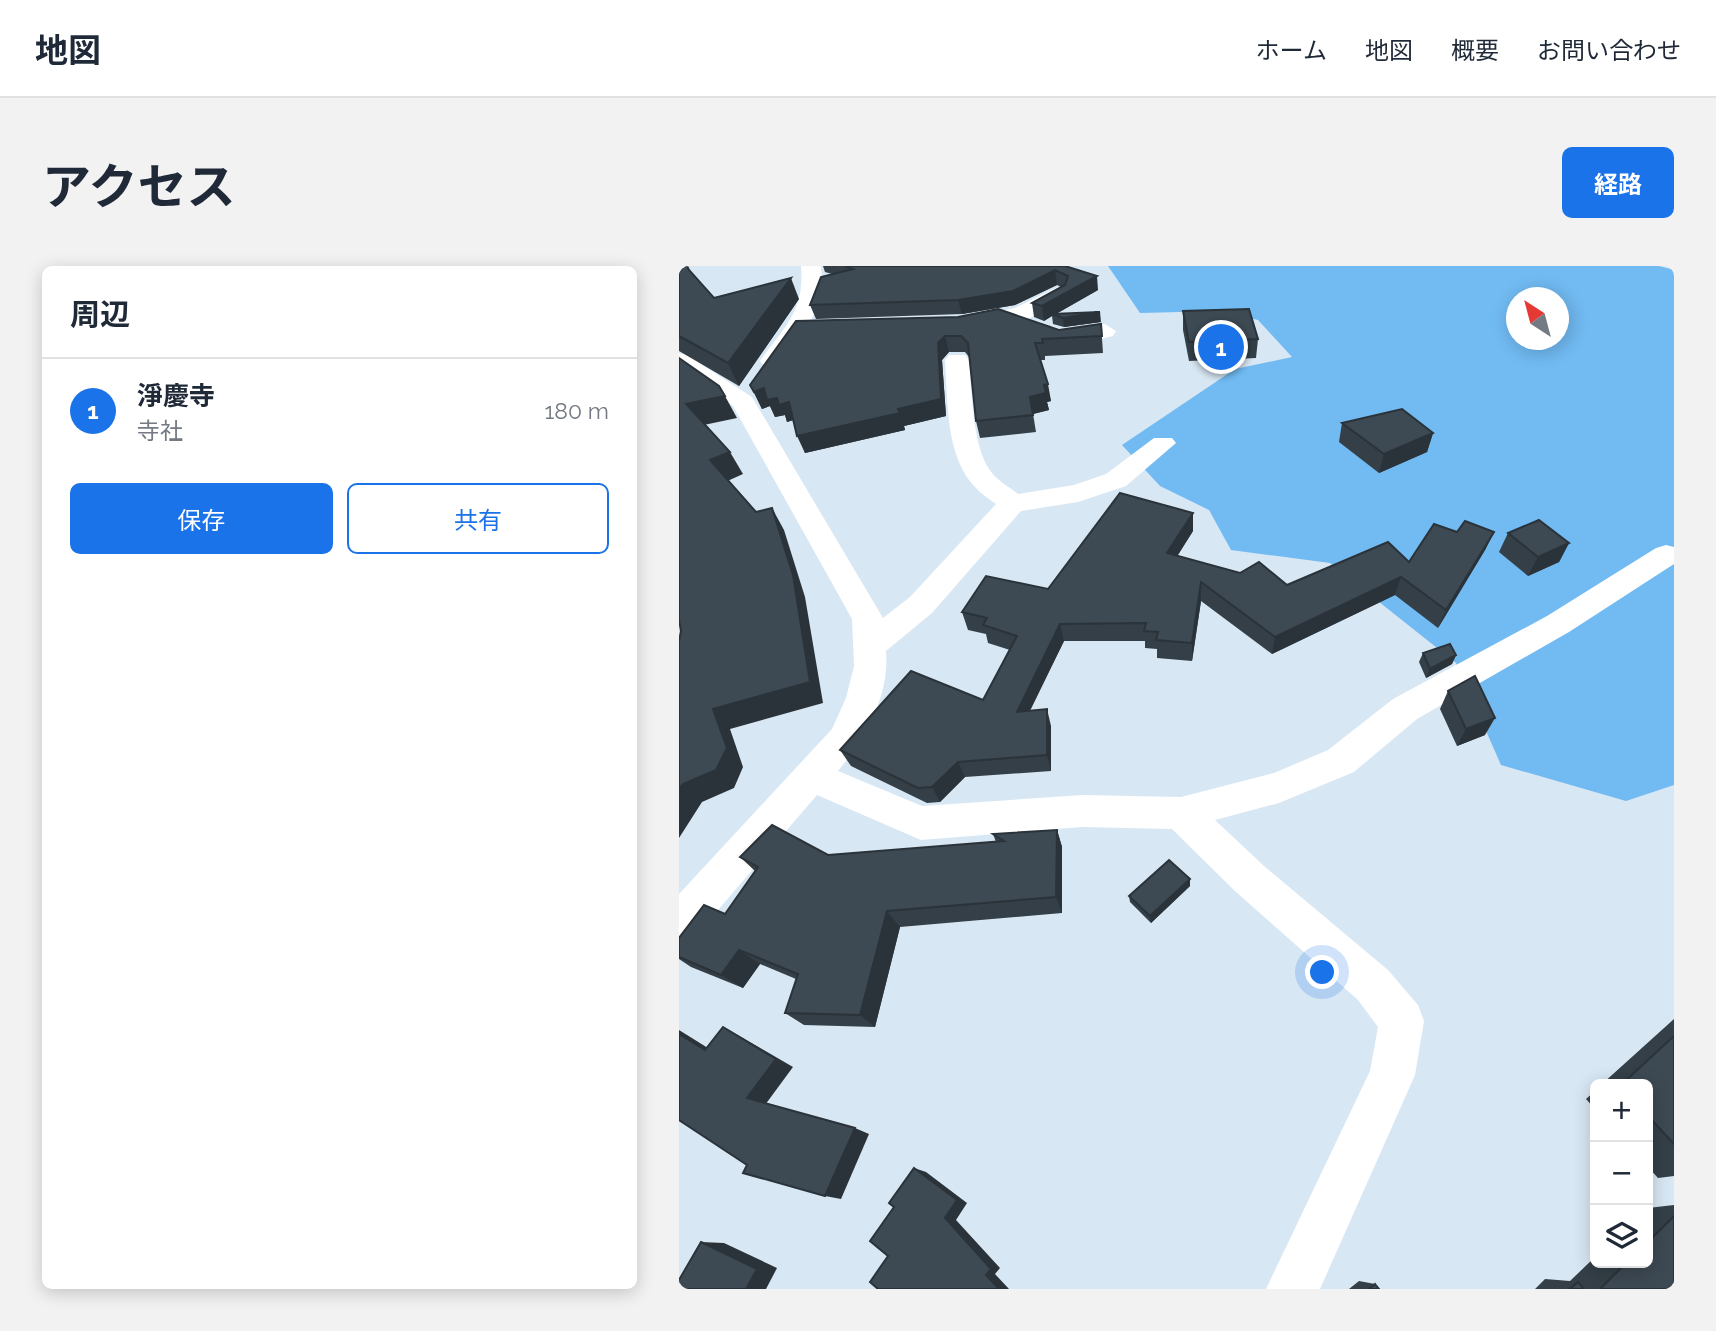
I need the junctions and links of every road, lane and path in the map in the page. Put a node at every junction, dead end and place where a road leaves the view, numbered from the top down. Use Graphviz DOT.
graph roads {
  1 [pos="811,266"];
  2 [pos="1058,293"];
  3 [pos="1007,318"];
  4 [pos="949,325"];
  5 [pos="794,329"];
  6 [pos="822,329"];
  7 [pos="1105,331"];
  8 [pos="679,360"];
  9 [pos="957,360"];
  10 [pos="743,402"];
  11 [pos="1163,443"];
  12 [pos="1012,504"];
  13 [pos="1666,555"];
  14 [pos="869,647"];
  15 [pos="810,776"];
  16 [pos="1181,813"];
  17 [pos="679,924"];
  18 [pos="1293,1289"];
  1 -- 5 [label="street"];
  2 -- 3 [label="street"];
  3 -- 4 [label="street"];
  3 -- 7 [label="street"];
  5 -- 6 [label="street"];
  5 -- 10 [label="street"];
  8 -- 10 [label="street"];
  9 -- 12 [label="street"];
  10 -- 14 [label="street"];
  11 -- 12 [label="street"];
  12 -- 14 [label="street"];
  13 -- 16 [label="street"];
  14 -- 15 [label="street"];
  15 -- 16 [label="street"];
  15 -- 17 [label="street"];
  16 -- 18 [label="street"];
}
